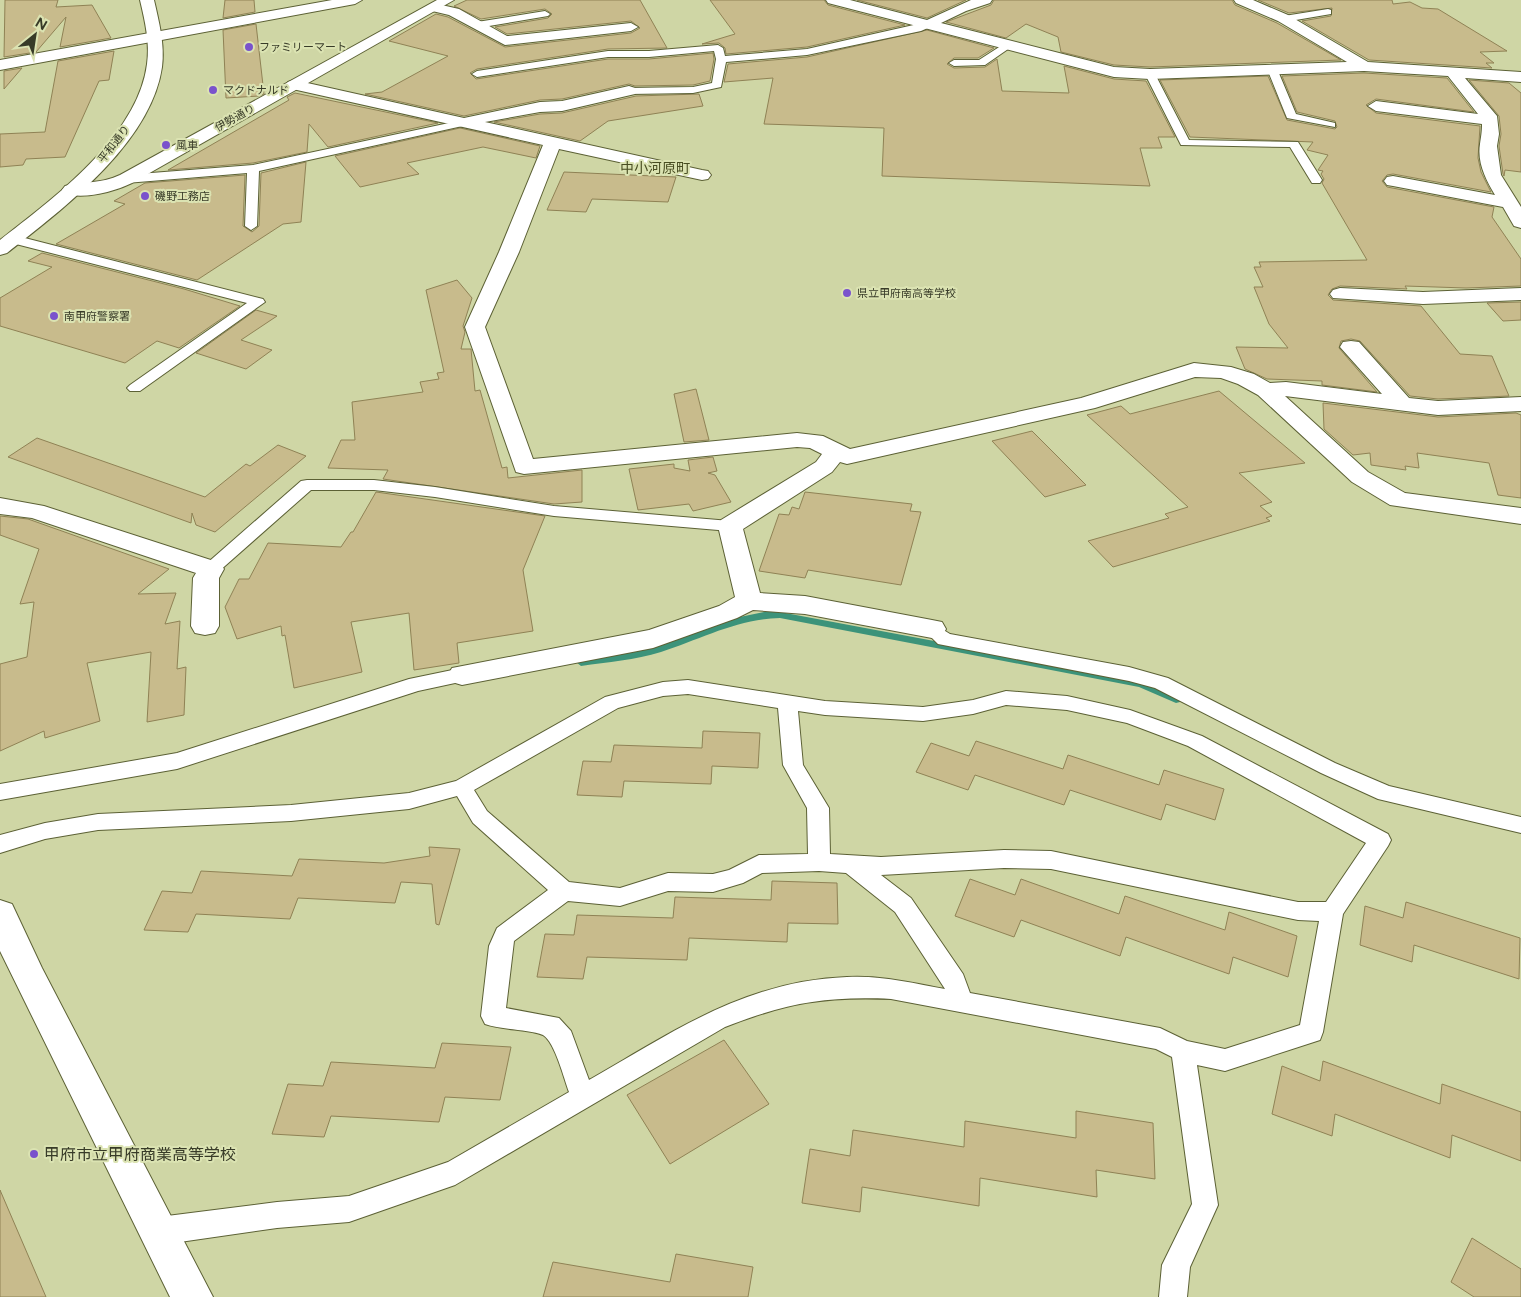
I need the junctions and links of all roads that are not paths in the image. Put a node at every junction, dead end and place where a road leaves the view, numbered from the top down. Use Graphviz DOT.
graph roads {
  1 [pos="147,0"];
  2 [pos="355,0"];
  3 [pos="833,0"];
  4 [pos="985,0"];
  5 [pos="1241,0"];
  6 [pos="440,4"];
  7 [pos="1328,12"];
  8 [pos="545,14"];
  9 [pos="1284,19"];
  10 [pos="477,25"];
  11 [pos="927,25"];
  12 [pos="631,27"];
  13 [pos="156,37"];
  14 [pos="1007,45"];
  15 [pos="721,59"];
  16 [pos="954,63"];
  17 [pos="0,65"];
  18 [pos="1364,66"];
  19 [pos="1273,70"];
  20 [pos="1452,72"];
  21 [pos="477,74"];
  22 [pos="1150,74"];
  23 [pos="1521,76"];
  24 [pos="294,85"];
  25 [pos="629,91"];
  26 [pos="1376,106"];
  27 [pos="1489,120"];
  28 [pos="463,123"];
  29 [pos="1331,125"];
  30 [pos="553,142"];
  31 [pos="253,169"];
  32 [pos="702,175"];
  33 [pos="126,179"];
  34 [pos="1316,180"];
  35 [pos="1393,181"];
  36 [pos="71,190"];
  37 [pos="1509,203"];
  38 [pos="1521,222"];
  39 [pos="251,226"];
  40 [pos="6,244"];
  41 [pos="1340,294"];
  42 [pos="1521,294"];
  43 [pos="1351,347"];
  44 [pos="135,388"];
  45 [pos="1266,390"];
  46 [pos="1401,402"];
  47 [pos="1521,404"];
  48 [pos="831,458"];
  49 [pos="0,506"];
  50 [pos="1521,516"];
  51 [pos="730,526"];
  52 [pos="211,568"];
  53 [pos="749,601"];
  54 [pos="205,626"];
  55 [pos="932,629"];
  56 [pos="462,675"];
  57 [pos="787,702"];
  58 [pos="462,787"];
  59 [pos="0,792"];
  60 [pos="1521,825"];
  61 [pos="0,844"];
  62 [pos="819,862"];
  63 [pos="851,864"];
  64 [pos="564,891"];
  65 [pos="1332,912"];
  66 [pos="0,914"];
  67 [pos="961,1002"];
  68 [pos="1183,1051"];
  69 [pos="583,1097"];
  70 [pos="158,1231"];
  71 [pos="192,1297"];
  72 [pos="1173,1297"];
  1 -- 13 [label="main road, 平和通り"];
  2 -- 13 [label="main road"];
  3 -- 11 [label="main road"];
  4 -- 11 [label="main road"];
  5 -- 9 [label="main road"];
  6 -- 10 [label="main road"];
  6 -- 24 [label="main road, 伊勢通り"];
  7 -- 9 [label="lane"];
  8 -- 10 [label="lane"];
  9 -- 18 [label="main road"];
  10 -- 12 [label="main road"];
  11 -- 14 [label="main road"];
  11 -- 15 [label="lane"];
  13 -- 17 [label="main road"];
  13 -- 36 [label="main road, 平和通り"];
  14 -- 16 [label="lane"];
  14 -- 22 [label="main road"];
  15 -- 21 [label="lane"];
  15 -- 25 [label="lane"];
  18 -- 19 [label="main road"];
  18 -- 20 [label="main road"];
  19 -- 22 [label="main road"];
  19 -- 29 [label="lane"];
  20 -- 23 [label="main road"];
  20 -- 27 [label="main road"];
  22 -- 34 [label="lane"];
  24 -- 28 [label="main road"];
  24 -- 33 [label="main road, 伊勢通り"];
  25 -- 28 [label="main road"];
  26 -- 27 [label="main road"];
  27 -- 37 [label="main road"];
  28 -- 30 [label="main road"];
  28 -- 31 [label="lane"];
  30 -- 32 [label="main road"];
  30 -- 45 [label="main road"];
  31 -- 33 [label="lane"];
  31 -- 39 [label="lane"];
  33 -- 36 [label="main road, 伊勢通り"];
  35 -- 37 [label="main road"];
  36 -- 40 [label="main road, 平和通り"];
  37 -- 38 [label="main road"];
  40 -- 44 [label="lane"];
  41 -- 42 [label="main road"];
  43 -- 46 [label="main road"];
  45 -- 46 [label="main road"];
  45 -- 50 [label="main road"];
  46 -- 47 [label="main road"];
  48 -- 51 [label="main road"];
  49 -- 52 [label="main road"];
  51 -- 52 [label="lane"];
  51 -- 53 [label="main road"];
  52 -- 54 [label="main road"];
  53 -- 55 [label="main road"];
  53 -- 56 [label="main road"];
  55 -- 60 [label="lane"];
  56 -- 59 [label="lane"];
  57 -- 58 [label="lane"];
  57 -- 62 [label="lane"];
  57 -- 65 [label="lane"];
  58 -- 61 [label="lane"];
  58 -- 64 [label="lane"];
  62 -- 63 [label="lane"];
  62 -- 64 [label="lane"];
  63 -- 65 [label="lane"];
  63 -- 67 [label="lane"];
  64 -- 69 [label="lane"];
  65 -- 68 [label="lane"];
  66 -- 70 [label="main road"];
  67 -- 68 [label="lane"];
  67 -- 69 [label="lane"];
  68 -- 72 [label="lane"];
  69 -- 70 [label="lane"];
  70 -- 71 [label="main road"];
}
